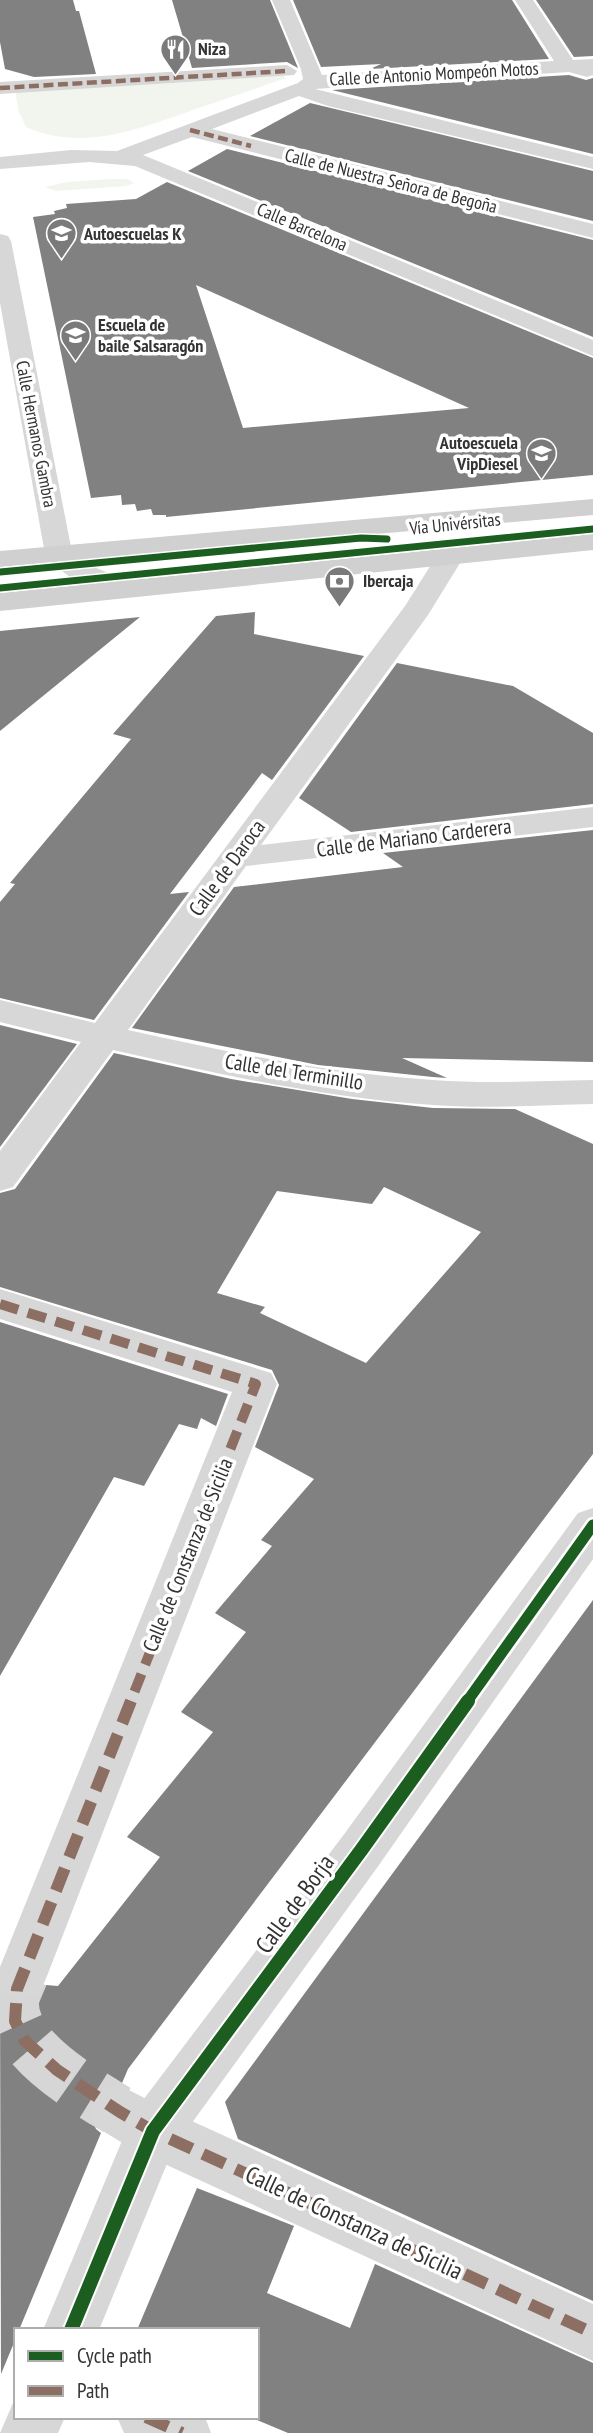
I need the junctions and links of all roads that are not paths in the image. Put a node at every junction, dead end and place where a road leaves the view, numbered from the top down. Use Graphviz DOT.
graph roads {
  1 [pos="281,0"];
  2 [pos="524,0"];
  3 [pos="593,65"];
  4 [pos="567,66"];
  5 [pos="287,71"];
  6 [pos="593,72"];
  7 [pos="305,85"];
  8 [pos="0,88"];
  9 [pos="190,130"];
  10 [pos="122,156"];
  11 [pos="0,163"];
  12 [pos="593,163"];
  13 [pos="593,231"];
  14 [pos="0,241"];
  15 [pos="593,349"];
  16 [pos="593,508"];
  17 [pos="485,517"];
  18 [pos="593,542"];
  19 [pos="59,554"];
  20 [pos="450,555"];
  21 [pos="0,559"];
  22 [pos="124,589"];
  23 [pos="0,602"];
  24 [pos="593,817"];
  25 [pos="234,858"];
  26 [pos="0,1011"];
  27 [pos="106,1037"];
  28 [pos="593,1092"];
  29 [pos="0,1178"];
  30 [pos="0,1304"];
  31 [pos="593,1525"];
  32 [pos="22,1976"];
  33 [pos="135,2121"];
  34 [pos="72,2328"];
  35 [pos="593,2333"];
  36 [pos="150,2419"];
  37 [pos="182,2433"];
  1 -- 7 [label="street"];
  2 -- 4 [label="street"];
  3 -- 4 [label="street, Calle de Antonio Mompeón Motos"];
  4 -- 6 [label="street"];
  4 -- 7 [label="street, Calle de Antonio Mompeón Motos"];
  5 -- 8 [label="street"];
  7 -- 9 [label="street, Calle de Antonio Mompeón Motos"];
  7 -- 12 [label="street"];
  9 -- 10 [label="street, Calle de Antonio Mompeón Motos"];
  9 -- 13 [label="street, Calle de Nuestra Señora de Begoña"];
  10 -- 11 [label="street, Calle Barcelona"];
  10 -- 15 [label="street, Calle Barcelona"];
  14 -- 19 [label="street, Calle Hermanos Gambra"];
  16 -- 17 [label="main road, Vía Univérsitas"];
  17 -- 19 [label="main road, Vía Univérsitas"];
  17 -- 20 [label="main road"];
  18 -- 20 [label="main road, Vía Univérsitas"];
  19 -- 21 [label="main road, Vía Univérsitas"];
  19 -- 22 [label="street"];
  20 -- 22 [label="main road, Vía Univérsitas"];
  20 -- 25 [label="street, Calle de Daroca"];
  22 -- 23 [label="main road, Vía Univérsitas"];
  24 -- 25 [label="street, Calle de Mariano Carderera"];
  25 -- 27 [label="street, Calle de Daroca"];
  26 -- 27 [label="street, Calle del Terminillo"];
  27 -- 28 [label="street, Calle del Terminillo"];
  27 -- 29 [label="street, Calle de Daroca"];
  30 -- 32 [label="street, Calle de Constanza de Sicilia"];
  31 -- 33 [label="street, Calle de Borja"];
  33 -- 34 [label="street, Calle de Borja"];
  33 -- 35 [label="street, Calle de Constanza de Sicilia"];
  36 -- 37 [label="street"];
}
